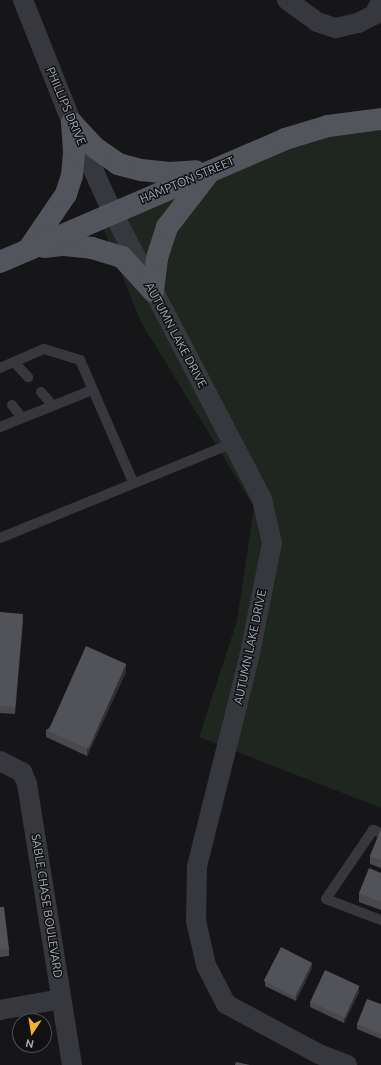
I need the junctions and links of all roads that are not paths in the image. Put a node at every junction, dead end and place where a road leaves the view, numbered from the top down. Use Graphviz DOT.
graph roads {
  1 [pos="23,0"];
  2 [pos="287,0"];
  3 [pos="381,1"];
  4 [pos="381,119"];
  5 [pos="72,123"];
  6 [pos="211,170"];
  7 [pos="112,211"];
  8 [pos="29,249"];
  9 [pos="0,262"];
  10 [pos="153,291"];
  11 [pos="14,362"];
  12 [pos="0,368"];
  13 [pos="28,377"];
  14 [pos="92,390"];
  15 [pos="41,392"];
  16 [pos="12,406"];
  17 [pos="52,406"];
  18 [pos="22,418"];
  19 [pos="0,427"];
  20 [pos="233,443"];
  21 [pos="133,482"];
  22 [pos="0,538"];
  23 [pos="0,761"];
  24 [pos="381,833"];
  25 [pos="381,920"];
  26 [pos="61,999"];
  27 [pos="0,1010"];
  28 [pos="318,1059"];
  29 [pos="72,1065"];
  30 [pos="347,1065"];
  1 -- 5 [label="street, PHILLIPS DRIVE"];
  2 -- 3 [label="street"];
  4 -- 6 [label="main road, HAMPTON STREET"];
  5 -- 6 [label="main road"];
  5 -- 7 [label="street, PHILLIPS DRIVE"];
  5 -- 8 [label="main road"];
  6 -- 7 [label="main road, HAMPTON STREET"];
  6 -- 10 [label="main road"];
  7 -- 8 [label="main road, HAMPTON STREET"];
  7 -- 10 [label="street, AUTUMN LAKE DRIVE"];
  8 -- 9 [label="main road, HAMPTON STREET"];
  8 -- 10 [label="main road"];
  10 -- 20 [label="street, AUTUMN LAKE DRIVE"];
  11 -- 12 [label="lane"];
  11 -- 13 [label="lane"];
  11 -- 14 [label="lane"];
  14 -- 17 [label="lane"];
  14 -- 21 [label="lane"];
  15 -- 17 [label="lane"];
  16 -- 18 [label="lane"];
  17 -- 18 [label="lane"];
  18 -- 19 [label="lane"];
  20 -- 21 [label="lane"];
  20 -- 28 [label="street, AUTUMN LAKE DRIVE"];
  21 -- 22 [label="lane"];
  23 -- 26 [label="street, SABLE CHASE BOULEVARD"];
  24 -- 25 [label="lane"];
  26 -- 27 [label="street"];
  26 -- 29 [label="street, SABLE CHASE BOULEVARD"];
  28 -- 30 [label="street, AUTUMN LAKE DRIVE"];
}
